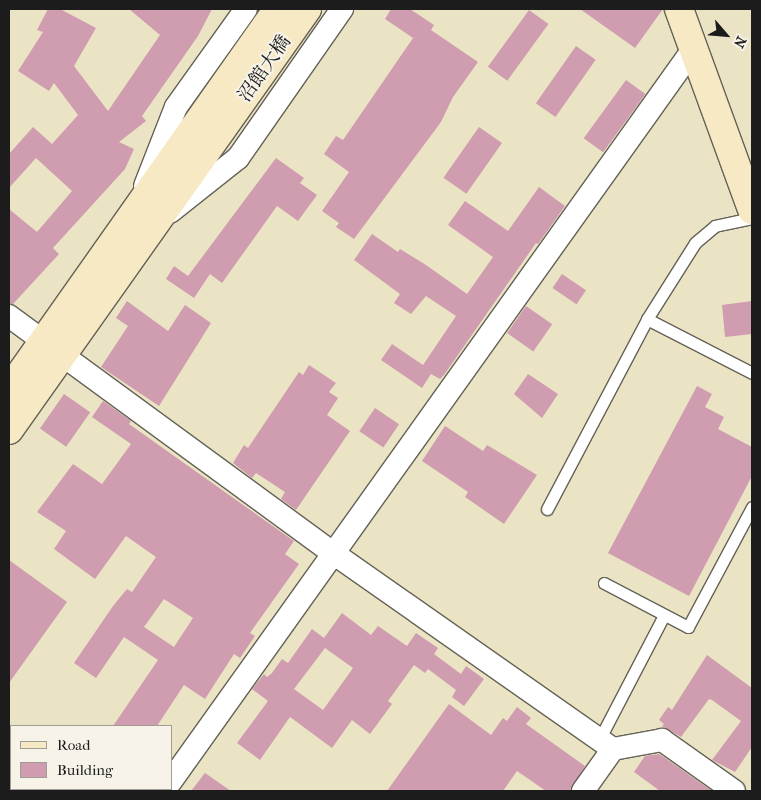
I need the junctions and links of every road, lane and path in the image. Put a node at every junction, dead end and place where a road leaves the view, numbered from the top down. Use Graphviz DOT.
graph roads {
  1 [pos="246,9"];
  2 [pos="278,9"];
  3 [pos="307,9"];
  4 [pos="342,9"];
  5 [pos="679,9"];
  6 [pos="694,48"];
  7 [pos="212,123"];
  8 [pos="752,210"];
  9 [pos="145,218"];
  10 [pos="752,218"];
  11 [pos="9,316"];
  12 [pos="646,319"];
  13 [pos="54,347"];
  14 [pos="752,373"];
  15 [pos="9,390"];
  16 [pos="9,430"];
  17 [pos="752,507"];
  18 [pos="547,509"];
  19 [pos="333,553"];
  20 [pos="604,583"];
  21 [pos="664,615"];
  22 [pos="606,744"];
  23 [pos="172,780"];
  24 [pos="583,791"];
  25 [pos="734,791"];
  1 -- 9 [label="street"];
  2 -- 7 [label="street, 沼館大橋"];
  3 -- 7 [label="street, 沼館大橋"];
  4 -- 9 [label="street"];
  5 -- 6 [label="street"];
  6 -- 8 [label="street"];
  6 -- 19 [label="street"];
  7 -- 9 [label="street"];
  9 -- 13 [label="street"];
  10 -- 12 [label="lane"];
  11 -- 13 [label="street"];
  12 -- 14 [label="lane"];
  12 -- 18 [label="lane"];
  13 -- 15 [label="street"];
  13 -- 16 [label="street"];
  13 -- 19 [label="street"];
  17 -- 21 [label="lane"];
  19 -- 22 [label="street"];
  19 -- 23 [label="street"];
  20 -- 21 [label="lane"];
  21 -- 22 [label="lane"];
  22 -- 24 [label="street"];
  22 -- 25 [label="street"];
}
